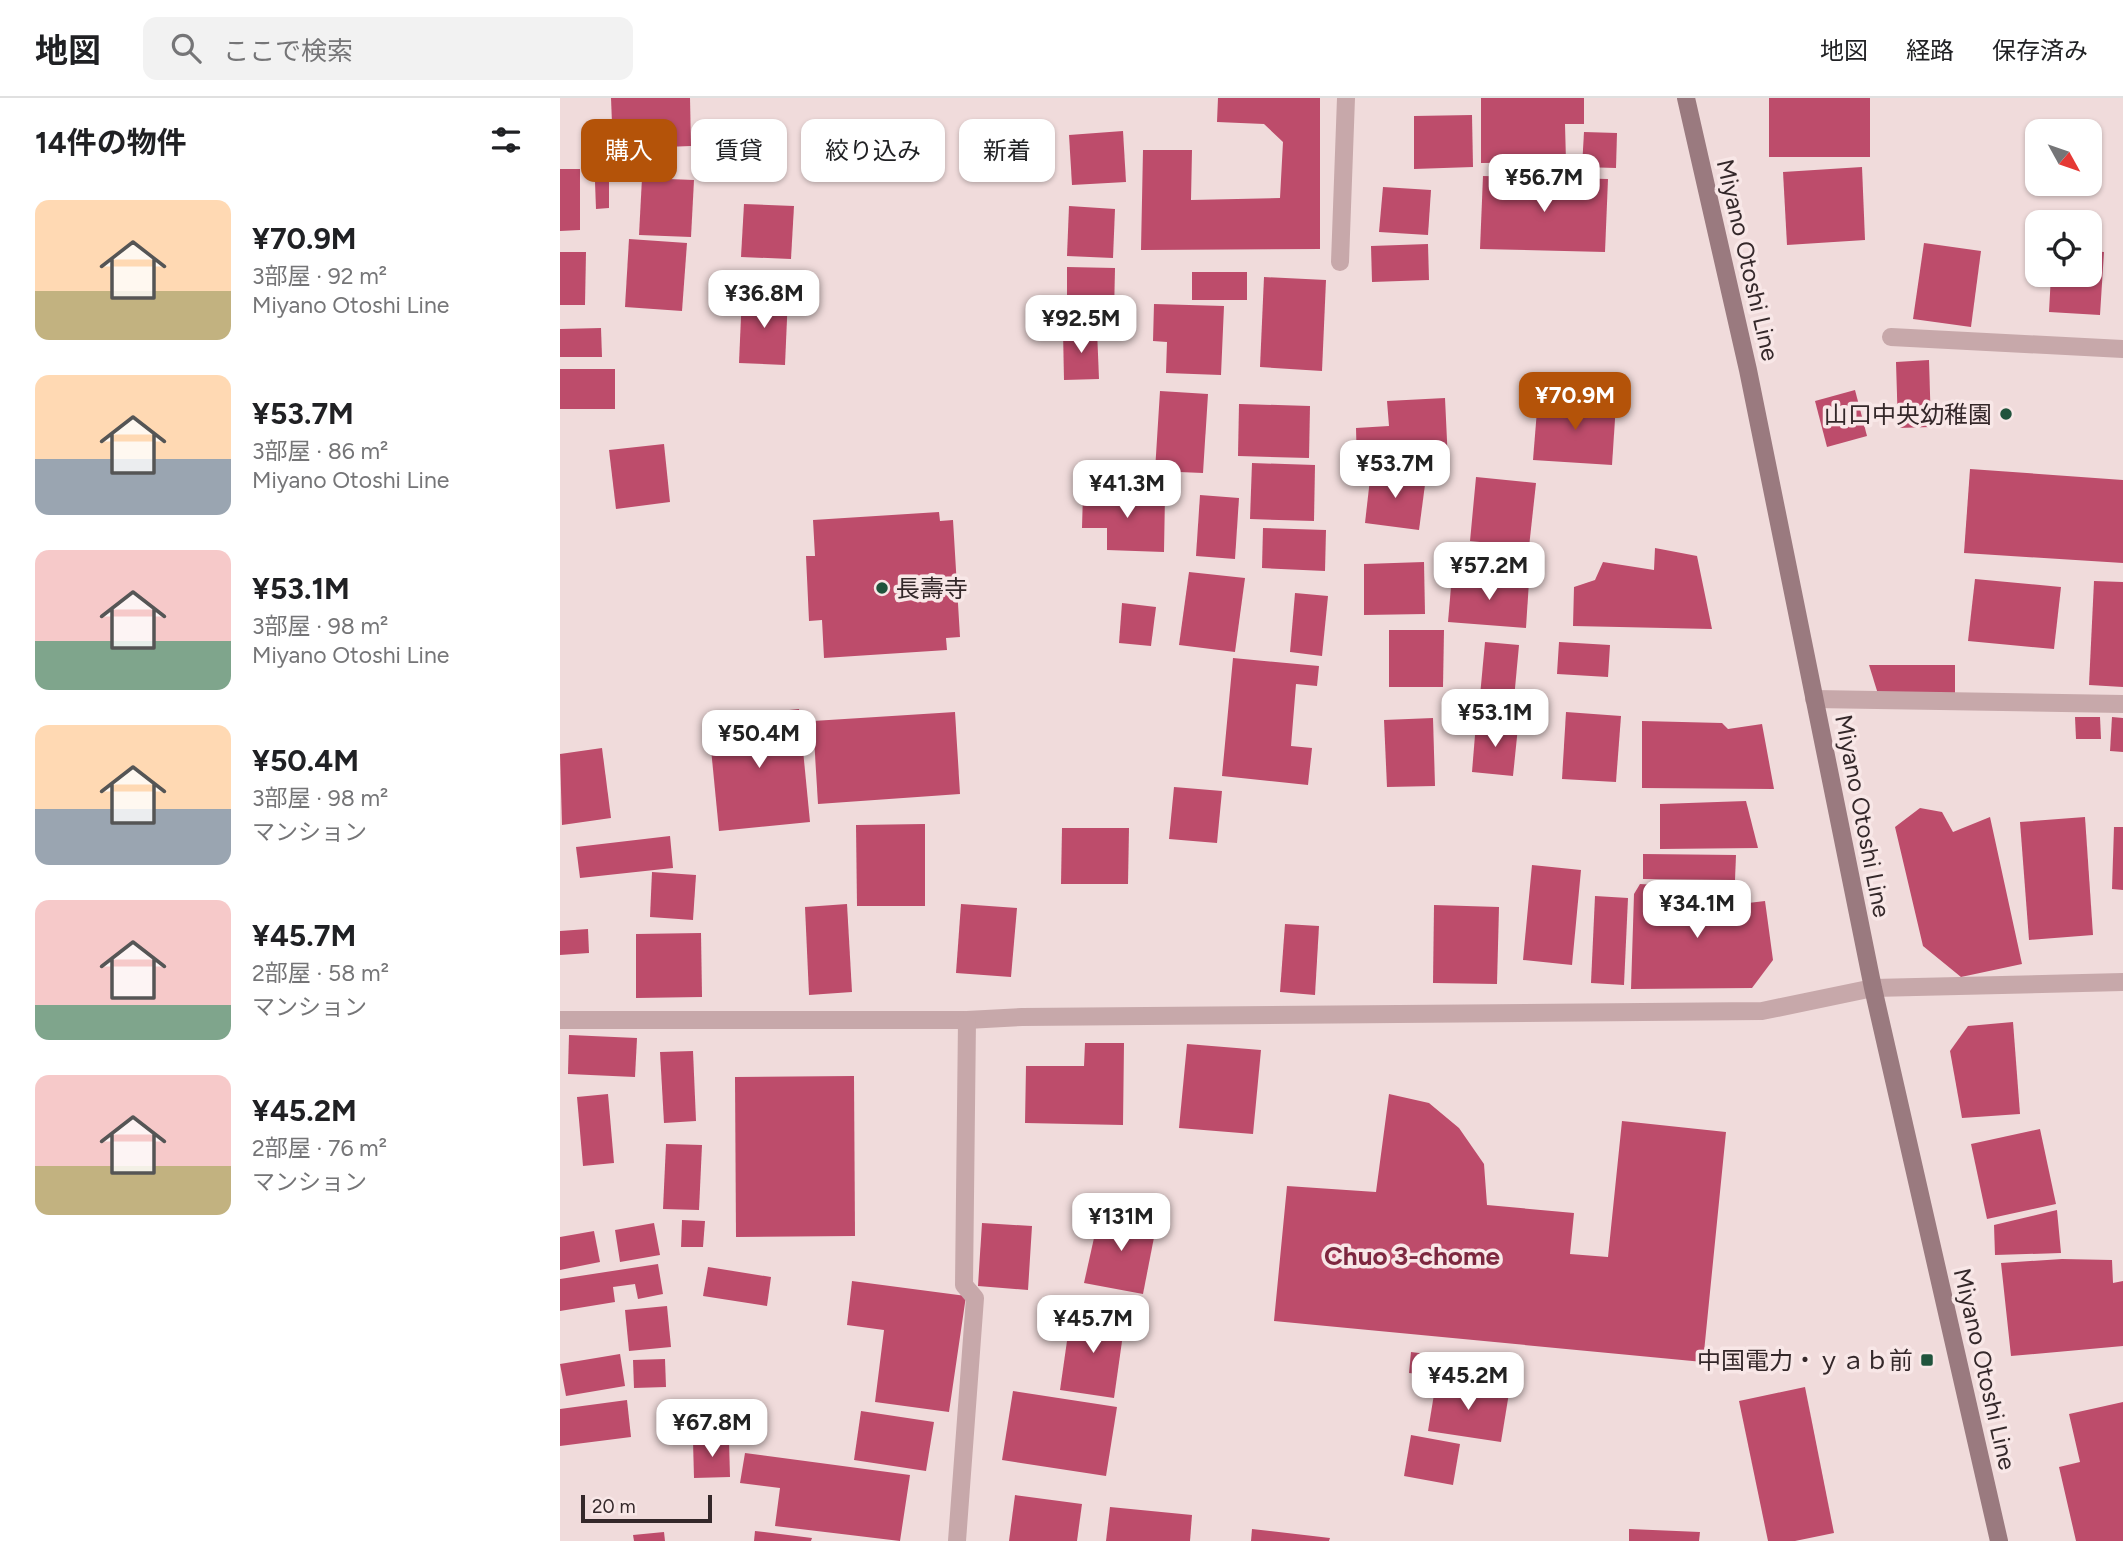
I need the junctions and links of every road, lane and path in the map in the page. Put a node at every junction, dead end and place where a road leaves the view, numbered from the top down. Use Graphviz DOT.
graph roads {
  1 [pos="1346,98"];
  2 [pos="1686,98"];
  3 [pos="1340,262"];
  4 [pos="1891,337"];
  5 [pos="2123,349"];
  6 [pos="1814,699"];
  7 [pos="2123,704"];
  8 [pos="2123,982"];
  9 [pos="1873,988"];
  10 [pos="560,1020"];
  11 [pos="967,1020"];
  12 [pos="957,1541"];
  13 [pos="1999,1541"];
  1 -- 3 [label="street"];
  2 -- 6 [label="main road, Miyano Otoshi Line"];
  4 -- 5 [label="street"];
  6 -- 7 [label="street"];
  6 -- 9 [label="main road, Miyano Otoshi Line"];
  8 -- 9 [label="street"];
  9 -- 11 [label="street"];
  9 -- 13 [label="main road, Miyano Otoshi Line"];
  10 -- 11 [label="street"];
  11 -- 12 [label="street"];
}
